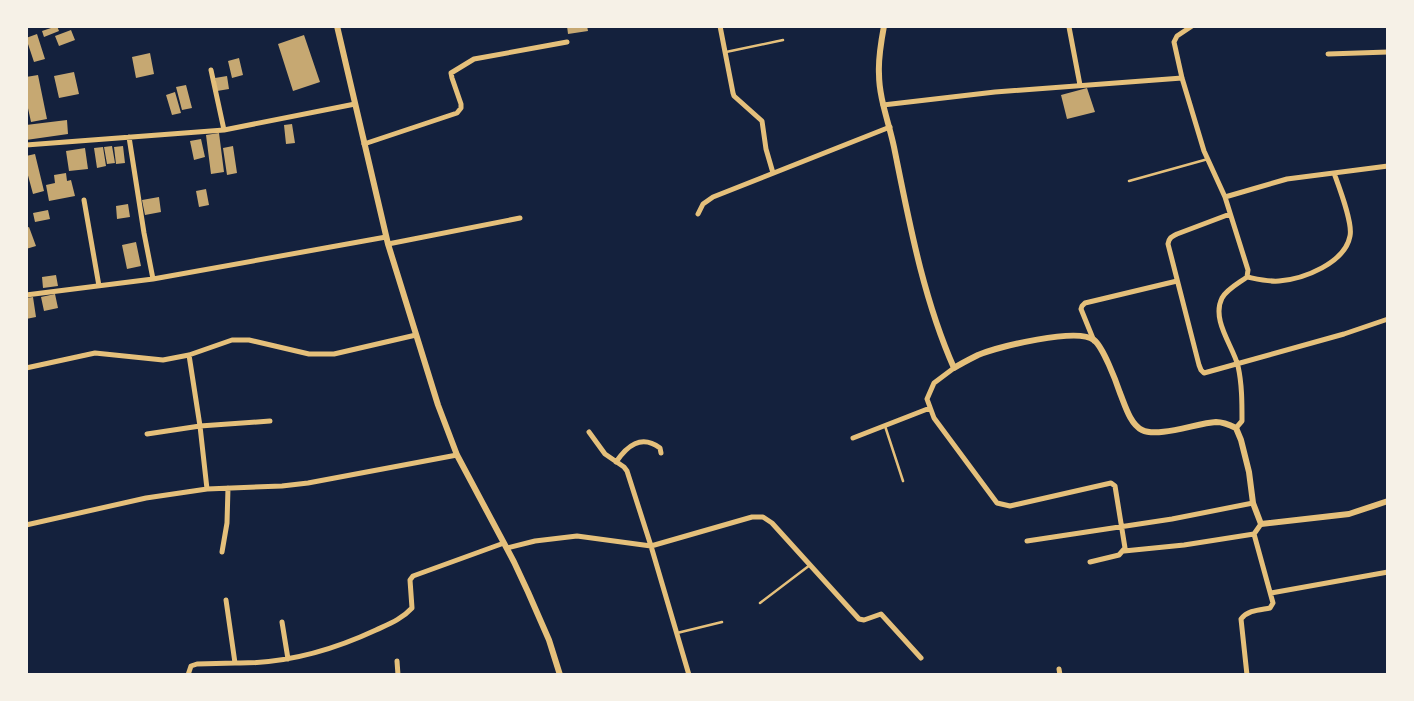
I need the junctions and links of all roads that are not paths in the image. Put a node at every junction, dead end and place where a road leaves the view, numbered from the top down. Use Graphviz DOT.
graph roads {
  1 [pos="337,26"];
  2 [pos="720,26"];
  3 [pos="884,26"];
  4 [pos="1192,26"];
  5 [pos="1069,27"];
  6 [pos="783,40"];
  7 [pos="567,42"];
  8 [pos="726,52"];
  9 [pos="1388,52"];
  10 [pos="1328,54"];
  11 [pos="211,69"];
  12 [pos="1182,78"];
  13 [pos="1080,86"];
  14 [pos="355,104"];
  15 [pos="883,105"];
  16 [pos="890,127"];
  17 [pos="224,130"];
  18 [pos="129,137"];
  19 [pos="364,144"];
  20 [pos="26,145"];
  21 [pos="1208,159"];
  22 [pos="1388,166"];
  23 [pos="773,173"];
  24 [pos="1334,173"];
  25 [pos="1129,181"];
  26 [pos="1225,197"];
  27 [pos="84,200"];
  28 [pos="698,214"];
  29 [pos="1230,214"];
  30 [pos="520,218"];
  31 [pos="387,240"];
  32 [pos="1247,277"];
  33 [pos="153,279"];
  34 [pos="1177,281"];
  35 [pos="99,286"];
  36 [pos="26,294"];
  37 [pos="1388,319"];
  38 [pos="416,335"];
  39 [pos="1094,341"];
  40 [pos="188,355"];
  41 [pos="1237,364"];
  42 [pos="26,368"];
  43 [pos="954,368"];
  44 [pos="930,408"];
  45 [pos="270,421"];
  46 [pos="200,426"];
  47 [pos="885,426"];
  48 [pos="1236,428"];
  49 [pos="589,432"];
  50 [pos="147,434"];
  51 [pos="853,438"];
  52 [pos="661,453"];
  53 [pos="457,455"];
  54 [pos="616,462"];
  55 [pos="903,481"];
  56 [pos="228,488"];
  57 [pos="207,489"];
  58 [pos="1388,501"];
  59 [pos="1253,503"];
  60 [pos="1261,524"];
  61 [pos="26,525"];
  62 [pos="1123,525"];
  63 [pos="1254,534"];
  64 [pos="1027,541"];
  65 [pos="505,546"];
  66 [pos="652,546"];
  67 [pos="1124,551"];
  68 [pos="222,552"];
  69 [pos="1090,562"];
  70 [pos="810,565"];
  71 [pos="1388,572"];
  72 [pos="1271,593"];
  73 [pos="226,600"];
  74 [pos="760,603"];
  75 [pos="282,622"];
  76 [pos="722,622"];
  77 [pos="677,633"];
  78 [pos="921,658"];
  79 [pos="288,659"];
  80 [pos="397,661"];
  81 [pos="235,663"];
  82 [pos="188,675"];
  83 [pos="398,675"];
  84 [pos="560,675"];
  85 [pos="689,675"];
  86 [pos="1247,675"];
  1 -- 14 [label="street"];
  2 -- 8 [label="street"];
  3 -- 15 [label="street"];
  4 -- 12 [label="street"];
  5 -- 13 [label="street"];
  6 -- 8 [label="lane"];
  7 -- 19 [label="street"];
  8 -- 23 [label="street"];
  9 -- 10 [label="street"];
  11 -- 17 [label="street"];
  12 -- 13 [label="street"];
  12 -- 21 [label="street"];
  13 -- 15 [label="street"];
  14 -- 17 [label="street"];
  14 -- 19 [label="street"];
  15 -- 16 [label="street"];
  16 -- 23 [label="street"];
  16 -- 43 [label="street"];
  17 -- 18 [label="street"];
  18 -- 20 [label="street"];
  18 -- 33 [label="street"];
  19 -- 31 [label="street"];
  21 -- 25 [label="lane"];
  21 -- 26 [label="street"];
  22 -- 24 [label="street"];
  23 -- 28 [label="street"];
  24 -- 26 [label="street"];
  24 -- 32 [label="street"];
  26 -- 29 [label="street"];
  27 -- 35 [label="street"];
  29 -- 32 [label="street"];
  29 -- 34 [label="street"];
  30 -- 31 [label="street"];
  31 -- 33 [label="street"];
  31 -- 38 [label="street"];
  32 -- 41 [label="street"];
  33 -- 35 [label="street"];
  34 -- 39 [label="street"];
  34 -- 41 [label="street"];
  35 -- 36 [label="street"];
  37 -- 41 [label="street"];
  38 -- 40 [label="street"];
  38 -- 53 [label="street"];
  39 -- 43 [label="street"];
  39 -- 48 [label="street"];
  40 -- 42 [label="street"];
  40 -- 46 [label="street"];
  41 -- 48 [label="street"];
  43 -- 44 [label="street"];
  44 -- 47 [label="street"];
  44 -- 62 [label="street"];
  45 -- 46 [label="street"];
  46 -- 50 [label="street"];
  46 -- 57 [label="street"];
  47 -- 51 [label="street"];
  47 -- 55 [label="lane"];
  48 -- 59 [label="street"];
  49 -- 54 [label="street"];
  52 -- 54 [label="street"];
  53 -- 56 [label="street"];
  53 -- 65 [label="street"];
  54 -- 66 [label="street"];
  56 -- 57 [label="street"];
  56 -- 68 [label="street"];
  57 -- 61 [label="street"];
  58 -- 60 [label="street"];
  59 -- 60 [label="street"];
  59 -- 62 [label="street"];
  60 -- 63 [label="street"];
  62 -- 64 [label="street"];
  62 -- 67 [label="street"];
  63 -- 67 [label="street"];
  63 -- 72 [label="street"];
  65 -- 66 [label="street"];
  65 -- 79 [label="street"];
  65 -- 84 [label="street"];
  66 -- 70 [label="street"];
  66 -- 77 [label="street"];
  67 -- 69 [label="street"];
  70 -- 74 [label="lane"];
  70 -- 78 [label="street"];
  71 -- 72 [label="street"];
  72 -- 86 [label="street"];
  73 -- 81 [label="street"];
  75 -- 79 [label="street"];
  76 -- 77 [label="lane"];
  77 -- 85 [label="street"];
  79 -- 81 [label="street"];
  80 -- 83 [label="street"];
  81 -- 82 [label="street"];
}
